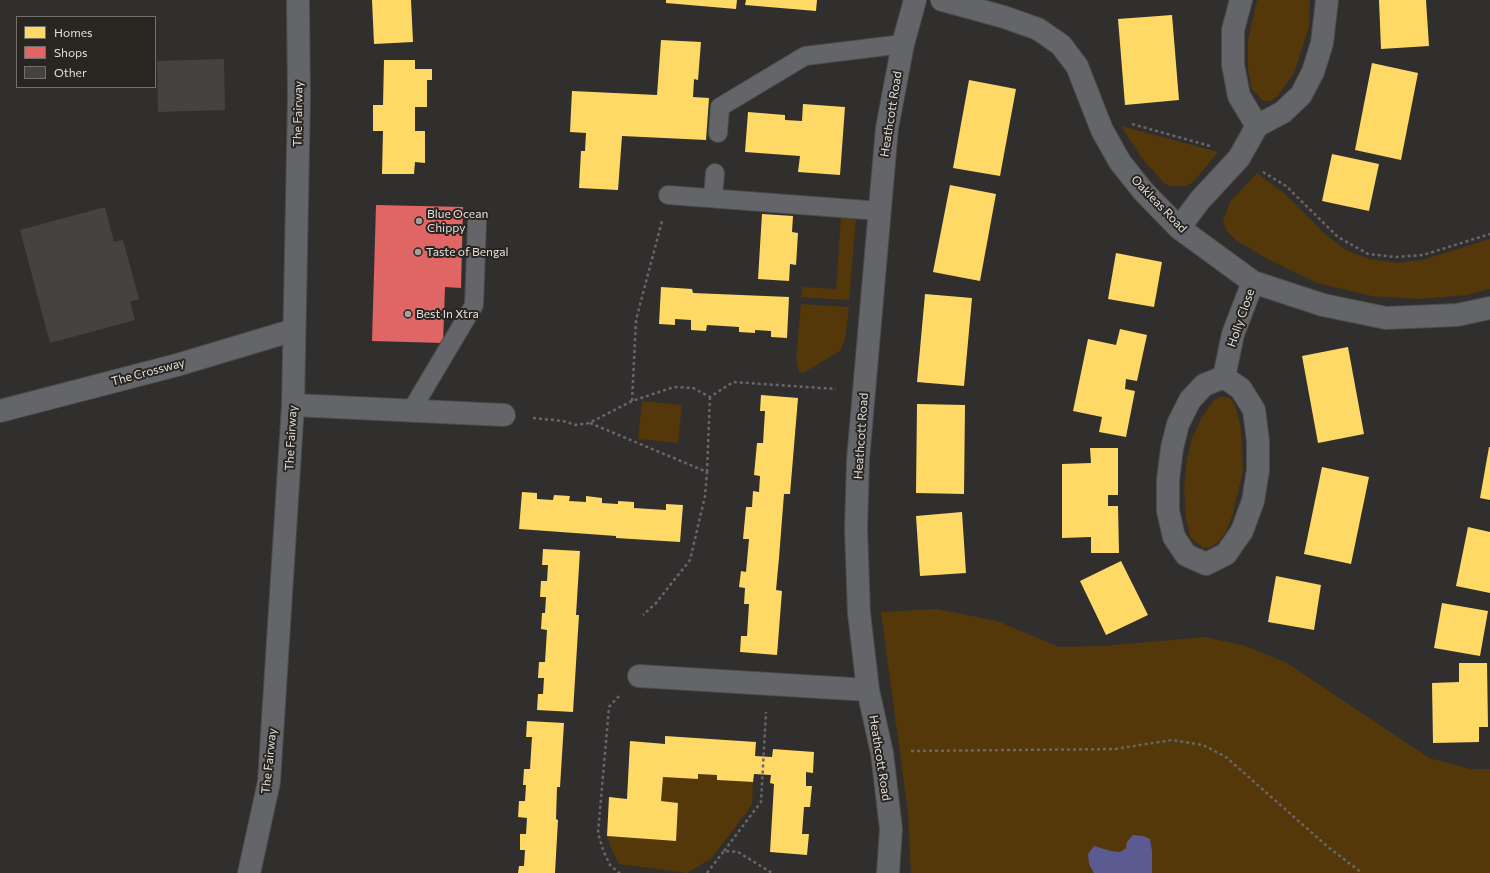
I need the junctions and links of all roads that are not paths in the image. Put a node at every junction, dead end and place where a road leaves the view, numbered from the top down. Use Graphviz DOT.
graph roads {
  1 [pos="298,0"];
  2 [pos="914,0"];
  3 [pos="942,0"];
  4 [pos="1241,0"];
  5 [pos="1327,0"];
  6 [pos="903,44"];
  7 [pos="1257,126"];
  8 [pos="718,133"];
  9 [pos="715,173"];
  10 [pos="668,195"];
  11 [pos="713,198"];
  12 [pos="880,211"];
  13 [pos="477,222"];
  14 [pos="1178,228"];
  15 [pos="1253,282"];
  16 [pos="1490,308"];
  17 [pos="294,330"];
  18 [pos="1224,377"];
  19 [pos="293,405"];
  20 [pos="0,411"];
  21 [pos="411,411"];
  22 [pos="504,415"];
  23 [pos="639,676"];
  24 [pos="868,690"];
  25 [pos="249,873"];
  26 [pos="888,873"];
  1 -- 17 [label="street, The Fairway"];
  2 -- 6 [label="street, Heathcott Road"];
  3 -- 14 [label="street, Oakleas Road"];
  4 -- 7 [label="street"];
  5 -- 7 [label="street"];
  6 -- 8 [label="lane"];
  6 -- 12 [label="street, Heathcott Road"];
  7 -- 14 [label="street"];
  9 -- 11 [label="lane"];
  10 -- 11 [label="lane"];
  11 -- 12 [label="lane"];
  12 -- 24 [label="street, Heathcott Road"];
  13 -- 21 [label="lane"];
  14 -- 15 [label="street, Oakleas Road"];
  15 -- 16 [label="street, Oakleas Road"];
  15 -- 18 [label="street, Holly Close"];
  17 -- 19 [label="street, The Fairway"];
  17 -- 20 [label="street, The Crossway"];
  18 -- 18 [label="street"];
  19 -- 21 [label="street"];
  19 -- 25 [label="street, The Fairway"];
  21 -- 22 [label="street"];
  23 -- 24 [label="street"];
  24 -- 26 [label="street, Heathcott Road"];
}
